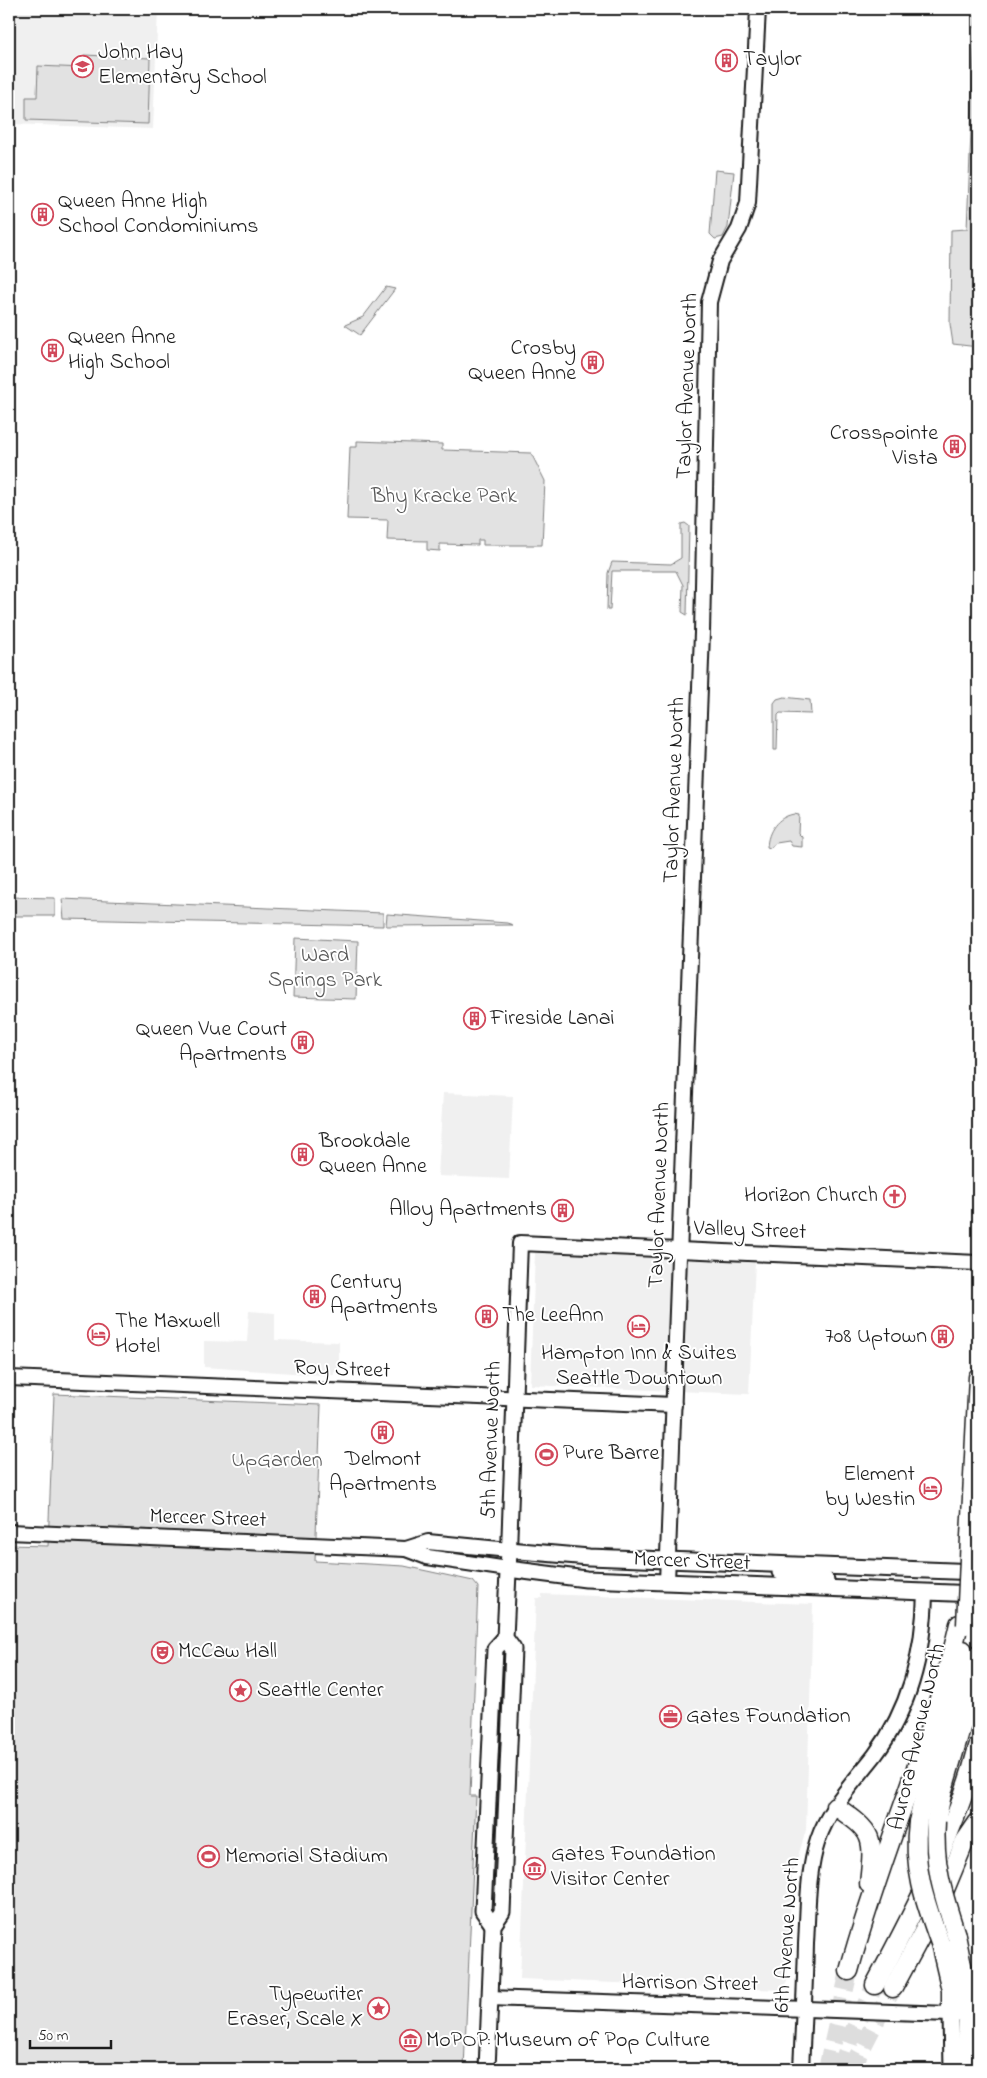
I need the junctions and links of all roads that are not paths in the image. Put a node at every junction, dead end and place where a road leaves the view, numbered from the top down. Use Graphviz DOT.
graph roads {
  1 [pos="758,9"];
  2 [pos="520,1243"];
  3 [pos="679,1249"];
  4 [pos="978,1264"];
  5 [pos="978,1377"];
  6 [pos="9,1378"];
  7 [pos="514,1399"];
  8 [pos="674,1404"];
  9 [pos="9,1532"];
  10 [pos="406,1549"];
  11 [pos="509,1550"];
  12 [pos="668,1560"];
  13 [pos="742,1562"];
  14 [pos="508,1568"];
  15 [pos="667,1582"];
  16 [pos="974,1583"];
  17 [pos="925,1592"];
  18 [pos="962,1625"];
  19 [pos="978,1654"];
  20 [pos="978,1747"];
  21 [pos="836,1806"];
  22 [pos="978,1822"];
  23 [pos="866,1913"];
  24 [pos="849,1970"];
  25 [pos="875,1985"];
  26 [pos="893,1988"];
  27 [pos="490,1998"];
  28 [pos="804,2008"];
  29 [pos="965,2014"];
  30 [pos="487,2069"];
  31 [pos="801,2069"];
  32 [pos="952,2069"];
  33 [pos="964,2069"];
  1 -- 3 [label="street, Taylor Avenue North"];
  2 -- 3 [label="street, Valley Street"];
  2 -- 7 [label="street, 5th Avenue North"];
  3 -- 4 [label="street, Valley Street"];
  3 -- 8 [label="street, Taylor Avenue North"];
  5 -- 16 [label="highway, bridge"];
  6 -- 7 [label="street, Roy Street"];
  7 -- 8 [label="street, Roy Street"];
  7 -- 11 [label="street, 5th Avenue North"];
  8 -- 12 [label="street, Taylor Avenue North"];
  9 -- 10 [label="street, Mercer Street"];
  10 -- 11 [label="street, Mercer Street"];
  10 -- 14 [label="street, Mercer Street"];
  11 -- 12 [label="main road, Mercer Street"];
  11 -- 14 [label="main road, 5th Avenue North"];
  12 -- 13 [label="main road, Mercer Street"];
  12 -- 15 [label="street, Taylor Avenue North"];
  13 -- 16 [label="main road, Mercer Street"];
  13 -- 17 [label="main road"];
  14 -- 15 [label="main road, Mercer Street"];
  14 -- 27 [label="main road, 5th Avenue North"];
  15 -- 17 [label="main road, Mercer Street"];
  16 -- 17 [label="main road, Mercer Street"];
  16 -- 18 [label="highway, bridge"];
  17 -- 21 [label="street, 6th Avenue North"];
  18 -- 23 [label="highway"];
  18 -- 29 [label="highway, Aurora Avenue North, bridge"];
  19 -- 29 [label="highway, Aurora Avenue North, bridge"];
  20 -- 25 [label="highway"];
  21 -- 23 [label="highway"];
  21 -- 28 [label="street, 6th Avenue North"];
  22 -- 26 [label="highway"];
  23 -- 24 [label="highway"];
  27 -- 28 [label="street, Harrison Street"];
  27 -- 30 [label="main road, 5th Avenue North"];
  28 -- 29 [label="street, Harrison Street"];
  28 -- 31 [label="street, 6th Avenue North"];
  29 -- 32 [label="main road"];
  29 -- 33 [label="main road"];
}
